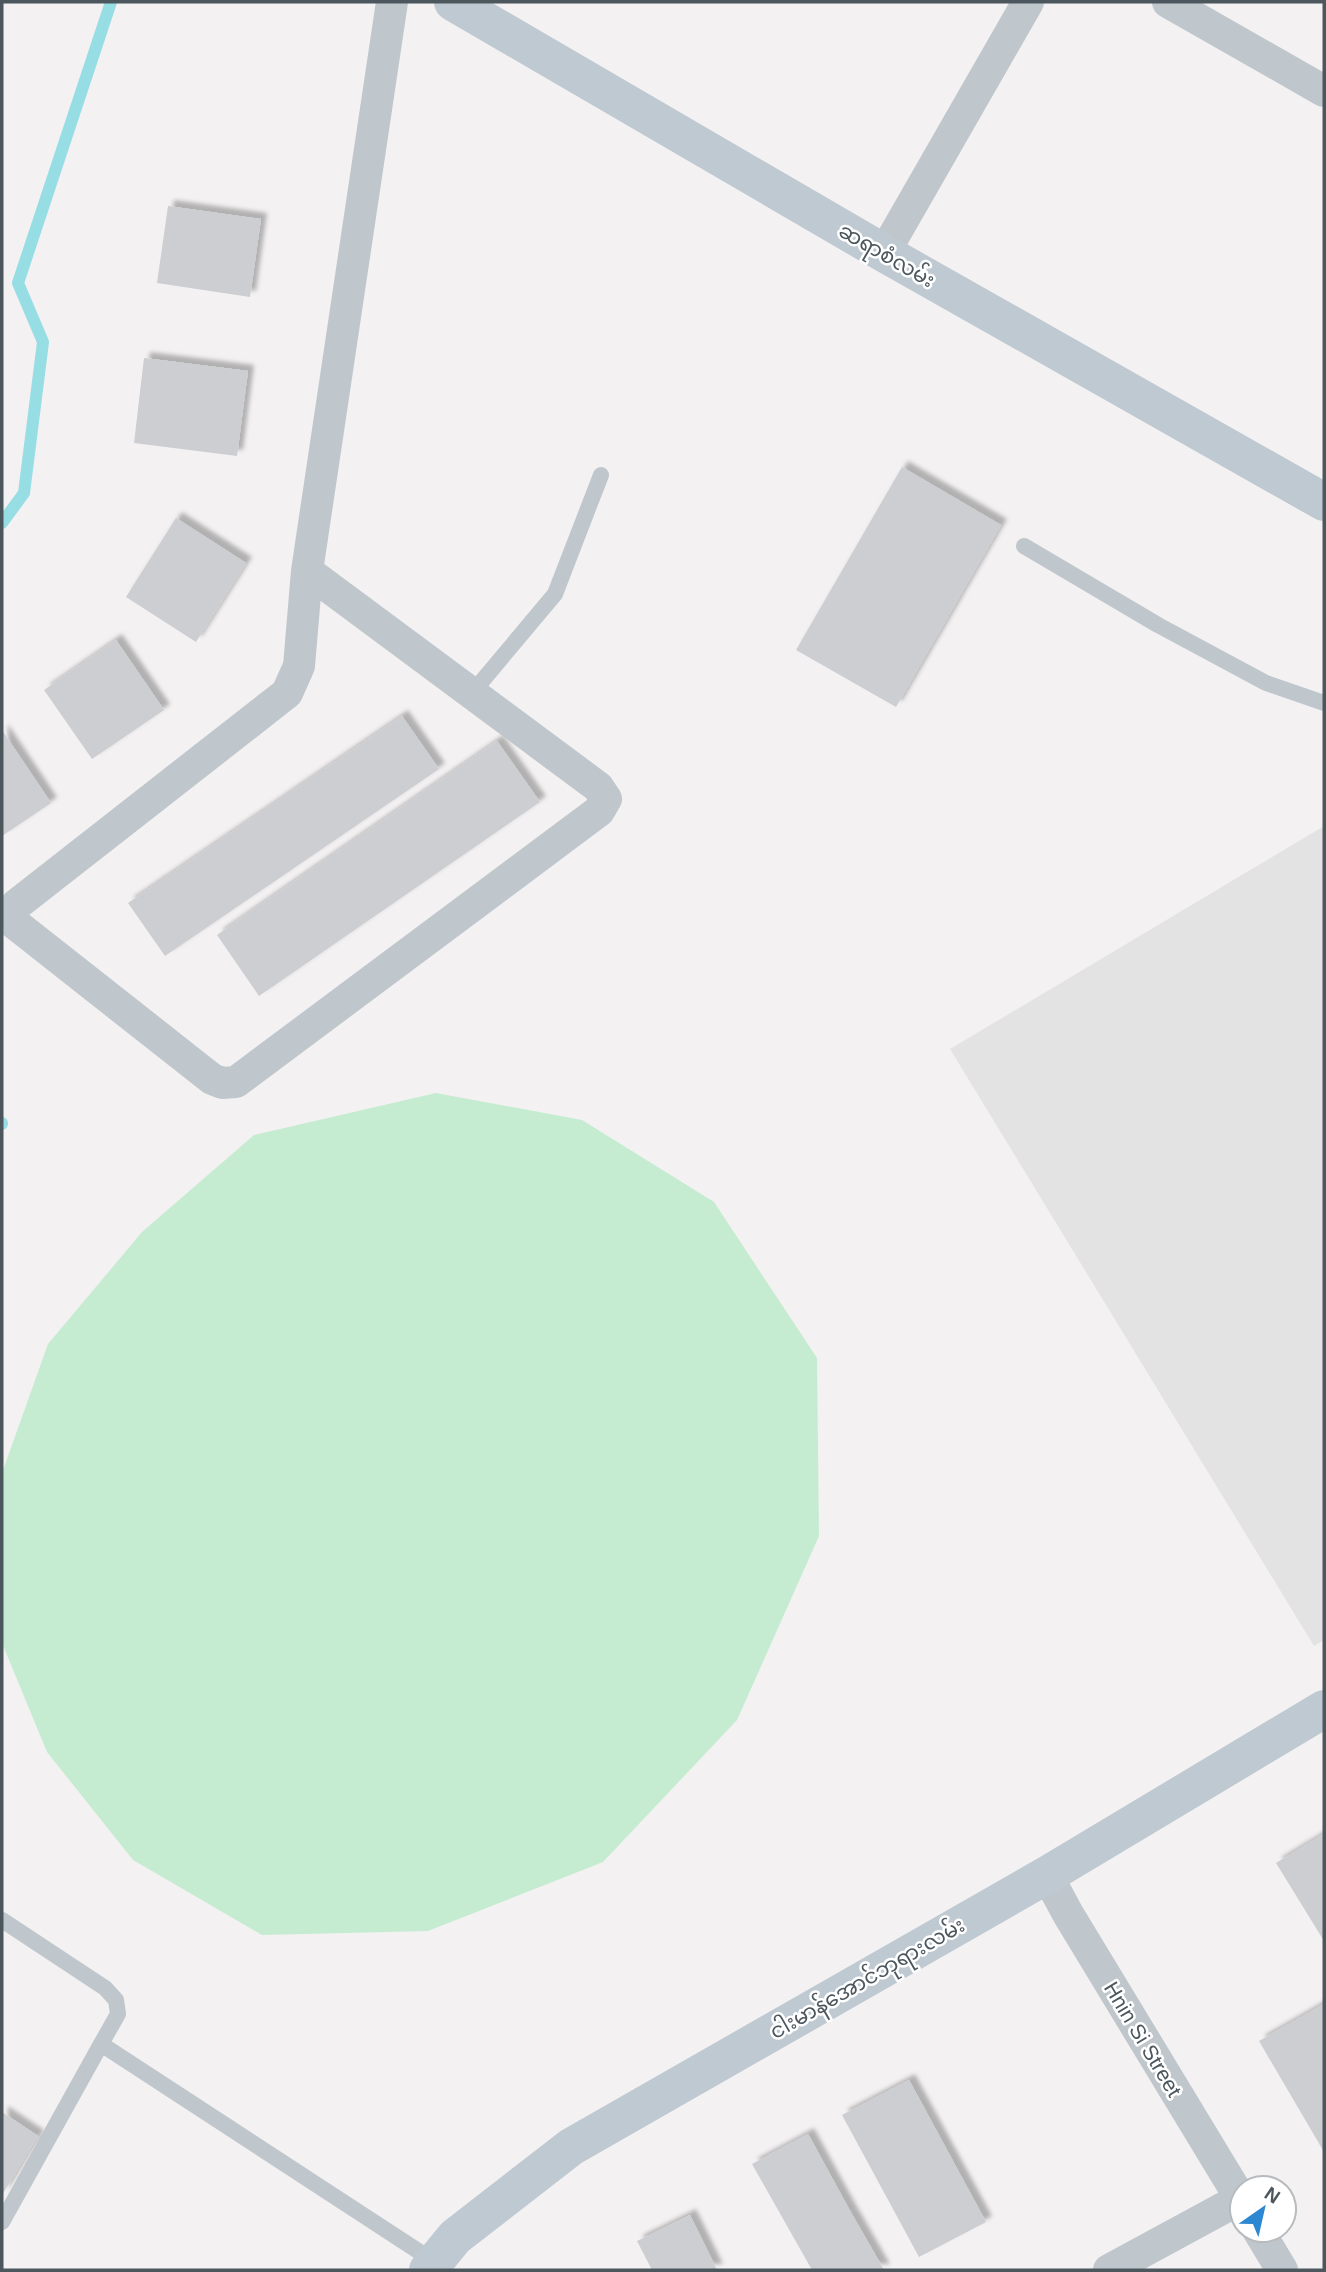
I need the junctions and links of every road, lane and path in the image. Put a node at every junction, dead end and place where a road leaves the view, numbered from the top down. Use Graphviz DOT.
graph roads {
  1 [pos="392,2"];
  2 [pos="453,2"];
  3 [pos="1028,2"];
  4 [pos="1168,2"];
  5 [pos="1323,88"];
  6 [pos="884,253"];
  7 [pos="601,475"];
  8 [pos="1324,502"];
  9 [pos="1024,546"];
  10 [pos="307,570"];
  11 [pos="472,693"];
  12 [pos="1324,703"];
  13 [pos="1324,1709"];
  14 [pos="1047,1875"];
  15 [pos="2,1920"];
  16 [pos="101,2044"];
  17 [pos="1228,2179"];
  18 [pos="1228,2207"];
  19 [pos="2,2222"];
  20 [pos="1266,2244"];
  21 [pos="432,2266"];
  22 [pos="1109,2270"];
  23 [pos="1282,2270"];
  1 -- 10 [label="street"];
  2 -- 6 [label="main road, ဆရာစံလမ်း"];
  3 -- 6 [label="street"];
  4 -- 5 [label="street"];
  6 -- 8 [label="main road, ဆရာစံလမ်း"];
  7 -- 11 [label="lane"];
  9 -- 12 [label="lane"];
  10 -- 11 [label="street"];
  10 -- 11 [label="street"];
  13 -- 14 [label="main road, ငါးမာန်အောင်ဘုရားလမ်း"];
  14 -- 17 [label="street, Hnin Si Street"];
  14 -- 21 [label="main road, ငါးမာန်အောင်ဘုရားလမ်း"];
  15 -- 16 [label="lane"];
  16 -- 19 [label="lane"];
  16 -- 21 [label="lane"];
  18 -- 22 [label="street"];
  20 -- 23 [label="street"];
}
